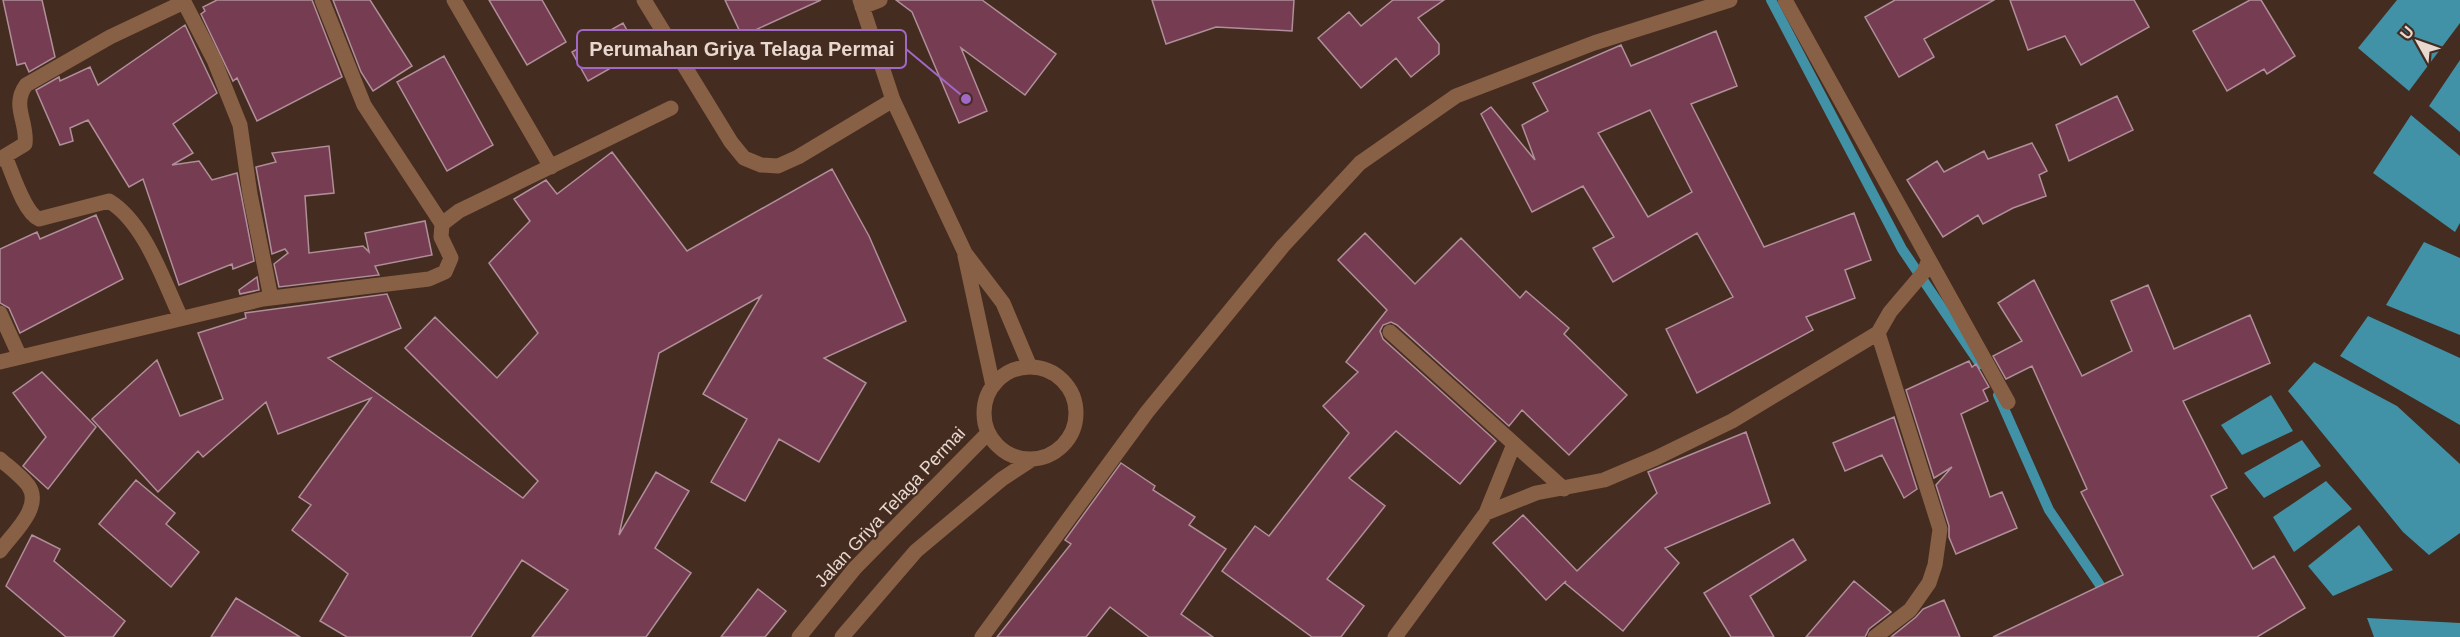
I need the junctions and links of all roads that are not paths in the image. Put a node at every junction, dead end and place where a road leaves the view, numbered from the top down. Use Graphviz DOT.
graph roads {
  1 [pos="322,0"];
  2 [pos="454,0"];
  3 [pos="644,0"];
  4 [pos="880,0"];
  5 [pos="1730,0"];
  6 [pos="1785,0"];
  7 [pos="184,1"];
  8 [pos="861,4"];
  9 [pos="893,100"];
  10 [pos="671,108"];
  11 [pos="2,158"];
  12 [pos="551,167"];
  13 [pos="442,224"];
  14 [pos="965,253"];
  15 [pos="1926,267"];
  16 [pos="271,298"];
  17 [pos="0,313"];
  18 [pos="181,318"];
  19 [pos="1390,332"];
  20 [pos="1878,333"];
  21 [pos="20,357"];
  22 [pos="0,362"];
  23 [pos="1030,367"];
  24 [pos="993,386"];
  25 [pos="2008,402"];
  26 [pos="988,433"];
  27 [pos="1514,444"];
  28 [pos="0,459"];
  29 [pos="1031,460"];
  30 [pos="1564,489"];
  31 [pos="1486,513"];
  32 [pos="0,551"];
  33 [pos="799,637"];
  34 [pos="842,637"];
  35 [pos="982,637"];
  36 [pos="1395,637"];
  37 [pos="1875,637"];
  1 -- 13 [label="street"];
  2 -- 12 [label="street"];
  3 -- 9 [label="street"];
  4 -- 8 [label="street"];
  5 -- 35 [label="street"];
  6 -- 15 [label="street"];
  7 -- 11 [label="street"];
  7 -- 16 [label="street"];
  8 -- 9 [label="street"];
  9 -- 14 [label="street"];
  10 -- 12 [label="street"];
  11 -- 18 [label="street"];
  12 -- 13 [label="street"];
  13 -- 16 [label="street"];
  14 -- 23 [label="street"];
  14 -- 24 [label="street"];
  15 -- 20 [label="street"];
  15 -- 25 [label="street"];
  16 -- 18 [label="street"];
  17 -- 21 [label="street"];
  18 -- 21 [label="street"];
  19 -- 27 [label="street"];
  20 -- 30 [label="street"];
  20 -- 37 [label="street"];
  21 -- 22 [label="street"];
  23 -- 24 [label="street"];
  23 -- 29 [label="street"];
  24 -- 26 [label="street, Jalan Griya Telaga Permai"];
  26 -- 29 [label="street, Jalan Griya Telaga Permai"];
  26 -- 33 [label="street, Jalan Griya Telaga Permai"];
  27 -- 30 [label="street"];
  27 -- 31 [label="street"];
  28 -- 32 [label="street"];
  29 -- 34 [label="street"];
  30 -- 31 [label="street"];
  31 -- 36 [label="street"];
}
